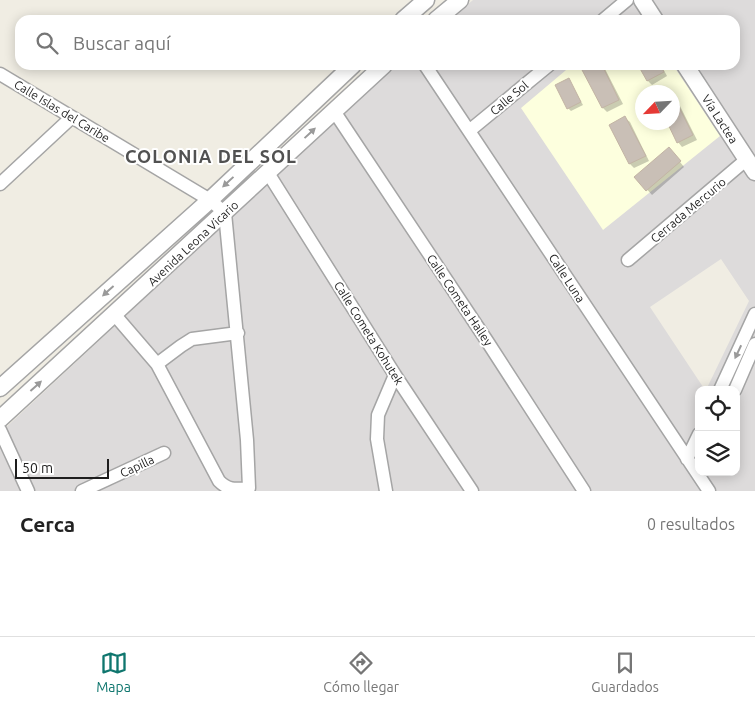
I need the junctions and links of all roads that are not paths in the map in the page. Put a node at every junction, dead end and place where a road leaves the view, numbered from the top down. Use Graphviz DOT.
graph roads {
  1 [pos="426,0"];
  2 [pos="460,0"];
  3 [pos="627,0"];
  4 [pos="642,0"];
  5 [pos="409,15"];
  6 [pos="442,15"];
  7 [pos="609,15"];
  8 [pos="652,15"];
  9 [pos="348,70"];
  10 [pos="379,70"];
  11 [pos="428,70"];
  12 [pos="543,70"];
  13 [pos="688,70"];
  14 [pos="0,74"];
  15 [pos="334,111"];
  16 [pos="72,117"];
  17 [pos="470,131"];
  18 [pos="751,166"];
  19 [pos="268,173"];
  20 [pos="0,184"];
  21 [pos="210,200"];
  22 [pos="225,213"];
  23 [pos="628,260"];
  24 [pos="114,314"];
  25 [pos="755,314"];
  26 [pos="238,332"];
  27 [pos="755,344"];
  28 [pos="157,364"];
  29 [pos="395,375"];
  30 [pos="722,386"];
  31 [pos="737,386"];
  32 [pos="0,388"];
  33 [pos="0,419"];
  34 [pos="0,430"];
  35 [pos="695,442"];
  36 [pos="164,453"];
  37 [pos="687,459"];
  38 [pos="695,467"];
  39 [pos="701,476"];
  40 [pos="249,490"];
  41 [pos="28,491"];
  42 [pos="82,491"];
  43 [pos="386,491"];
  44 [pos="472,491"];
  45 [pos="584,491"];
  46 [pos="709,491"];
  1 -- 5 [label="street"];
  2 -- 6 [label="street"];
  3 -- 7 [label="street"];
  4 -- 8 [label="street"];
  9 -- 21 [label="street, Avenida Leona Vicario, one-way"];
  10 -- 15 [label="street, Avenida Leona Vicario"];
  11 -- 17 [label="street, Calle Luna"];
  12 -- 17 [label="street, Calle Sol"];
  13 -- 18 [label="street, Vía Lactea"];
  14 -- 16 [label="street, Calle Islas del Caribe"];
  19 -- 15 [label="street, Avenida Leona Vicario, one-way"];
  15 -- 45 [label="street, Calle Cometa Halley"];
  16 -- 20 [label="street"];
  16 -- 21 [label="street, Calle Islas del Caribe"];
  17 -- 37 [label="street, Calle Luna"];
  18 -- 23 [label="street, Cerrada Mercurio"];
  19 -- 22 [label="street, Avenida Leona Vicario"];
  19 -- 29 [label="street, Calle Cometa Kohutek"];
  21 -- 22 [label="street, Calle Islas del Caribe"];
  21 -- 32 [label="street, Avenida Leona Vicario, one-way"];
  22 -- 24 [label="street, Avenida Leona Vicario"];
  22 -- 26 [label="street"];
  24 -- 28 [label="street"];
  33 -- 24 [label="street, Avenida Leona Vicario, one-way"];
  25 -- 30 [label="street, one-way"];
  26 -- 28 [label="street"];
  26 -- 40 [label="street"];
  27 -- 31 [label="street"];
  28 -- 40 [label="street"];
  29 -- 43 [label="street"];
  29 -- 44 [label="street, Calle Cometa Kohutek"];
  34 -- 41 [label="street"];
  35 -- 37 [label="street"];
  36 -- 42 [label="street, Capilla"];
  37 -- 38 [label="street, Calle Luna"];
  39 -- 46 [label="street, Calle Luna"];
}
